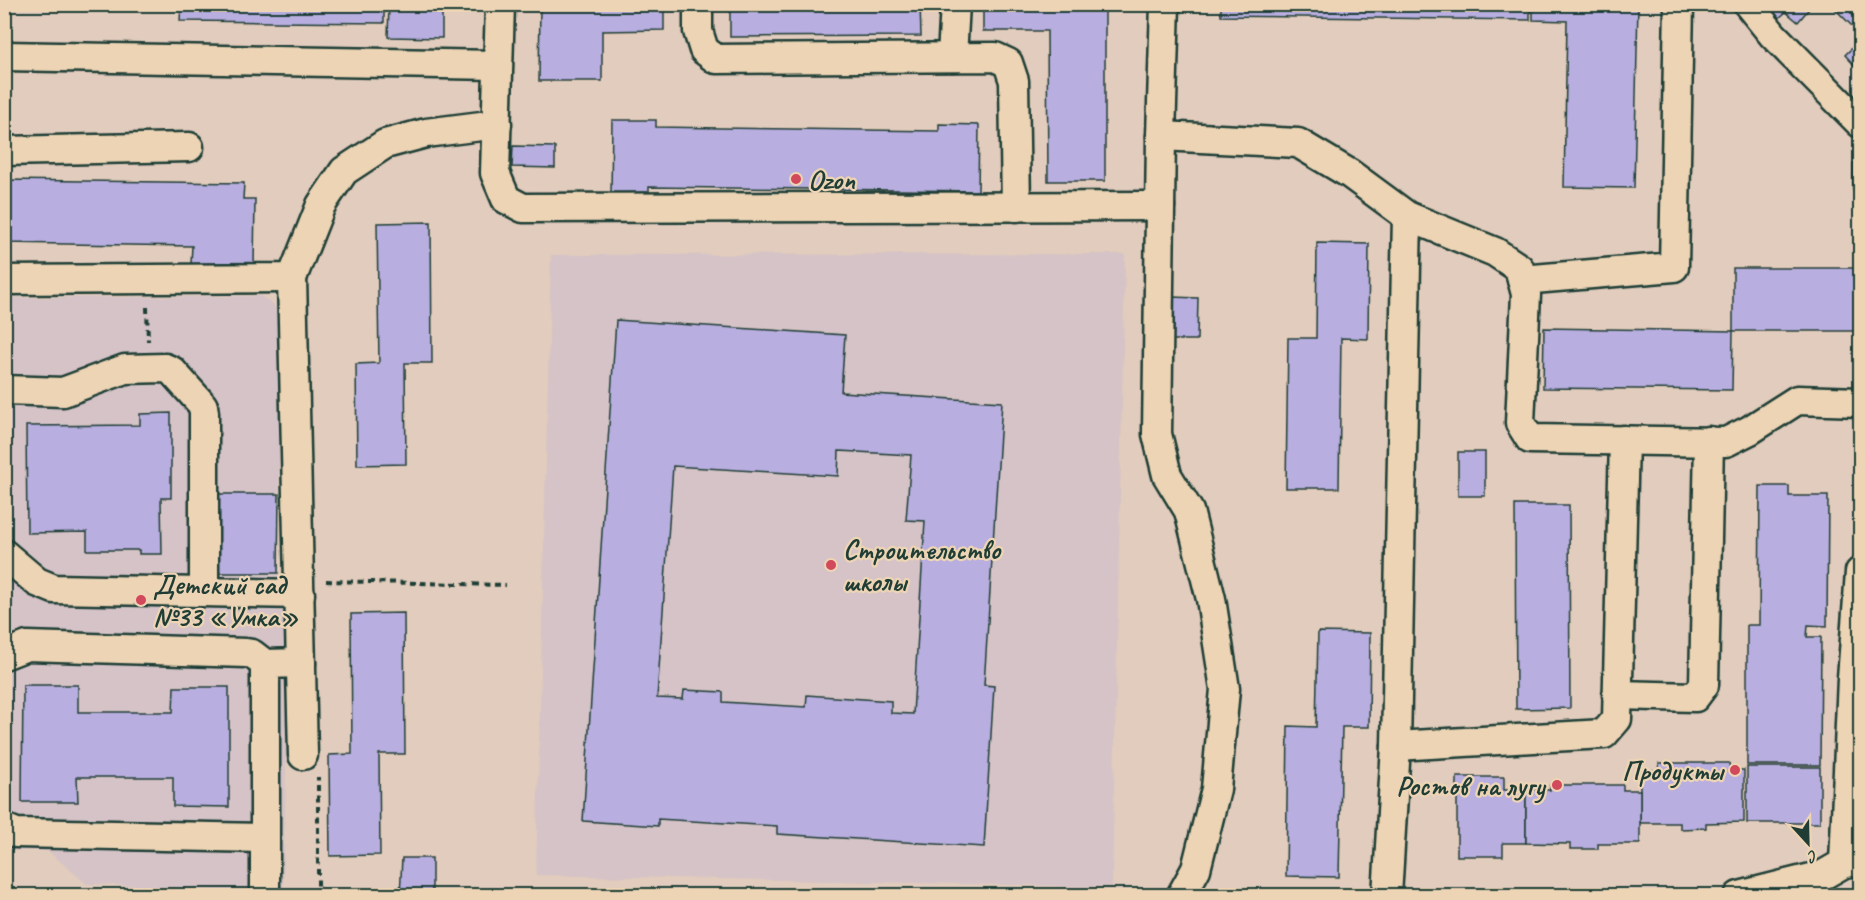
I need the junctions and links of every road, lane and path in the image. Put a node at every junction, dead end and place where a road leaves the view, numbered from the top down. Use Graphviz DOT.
graph roads {
  1 [pos="500,4"];
  2 [pos="698,4"];
  3 [pos="955,4"];
  4 [pos="1165,4"];
  5 [pos="1679,4"];
  6 [pos="1748,4"];
  7 [pos="4,56"];
  8 [pos="952,57"];
  9 [pos="498,65"];
  10 [pos="1860,123"];
  11 [pos="497,124"];
  12 [pos="1161,136"];
  13 [pos="189,147"];
  14 [pos="4,151"];
  15 [pos="1160,206"];
  16 [pos="1016,207"];
  17 [pos="1407,216"];
  18 [pos="292,278"];
  19 [pos="147,279"];
  20 [pos="4,280"];
  21 [pos="1522,280"];
  22 [pos="148,369"];
  23 [pos="4,390"];
  24 [pos="1860,402"];
  25 [pos="1624,440"];
  26 [pos="1708,441"];
  27 [pos="4,554"];
  28 [pos="1860,572"];
  29 [pos="506,585"];
  30 [pos="300,587"];
  31 [pos="204,591"];
  32 [pos="4,655"];
  33 [pos="301,663"];
  34 [pos="265,664"];
  35 [pos="1856,677"];
  36 [pos="1617,695"];
  37 [pos="1396,746"];
  38 [pos="303,755"];
  39 [pos="4,828"];
  40 [pos="264,838"];
  41 [pos="1838,874"];
  42 [pos="265,896"];
  43 [pos="318,896"];
  44 [pos="1181,896"];
  45 [pos="1387,896"];
  46 [pos="1739,896"];
  1 -- 9 [label="lane"];
  2 -- 8 [label="lane"];
  3 -- 8 [label="lane"];
  4 -- 12 [label="lane"];
  5 -- 21 [label="lane"];
  6 -- 10 [label="lane"];
  7 -- 9 [label="lane"];
  8 -- 16 [label="lane"];
  9 -- 11 [label="lane"];
  11 -- 16 [label="lane"];
  11 -- 18 [label="lane"];
  12 -- 15 [label="lane"];
  12 -- 17 [label="lane"];
  13 -- 14 [label="lane"];
  15 -- 16 [label="lane"];
  15 -- 44 [label="lane"];
  17 -- 21 [label="lane"];
  17 -- 37 [label="lane"];
  18 -- 19 [label="lane"];
  18 -- 30 [label="lane"];
  19 -- 20 [label="lane"];
  19 -- 22 [label="path"];
  21 -- 25 [label="lane"];
  22 -- 23 [label="lane"];
  22 -- 31 [label="lane"];
  24 -- 26 [label="lane"];
  25 -- 26 [label="lane"];
  25 -- 36 [label="lane"];
  26 -- 36 [label="lane"];
  27 -- 31 [label="lane"];
  28 -- 35 [label="lane"];
  29 -- 30 [label="path"];
  30 -- 31 [label="lane"];
  30 -- 33 [label="lane"];
  32 -- 34 [label="lane"];
  33 -- 34 [label="lane"];
  33 -- 38 [label="lane"];
  34 -- 40 [label="lane"];
  35 -- 41 [label="lane"];
  36 -- 37 [label="lane"];
  37 -- 45 [label="lane"];
  38 -- 43 [label="path"];
  39 -- 40 [label="lane"];
  40 -- 42 [label="lane"];
  41 -- 46 [label="lane"];
}
